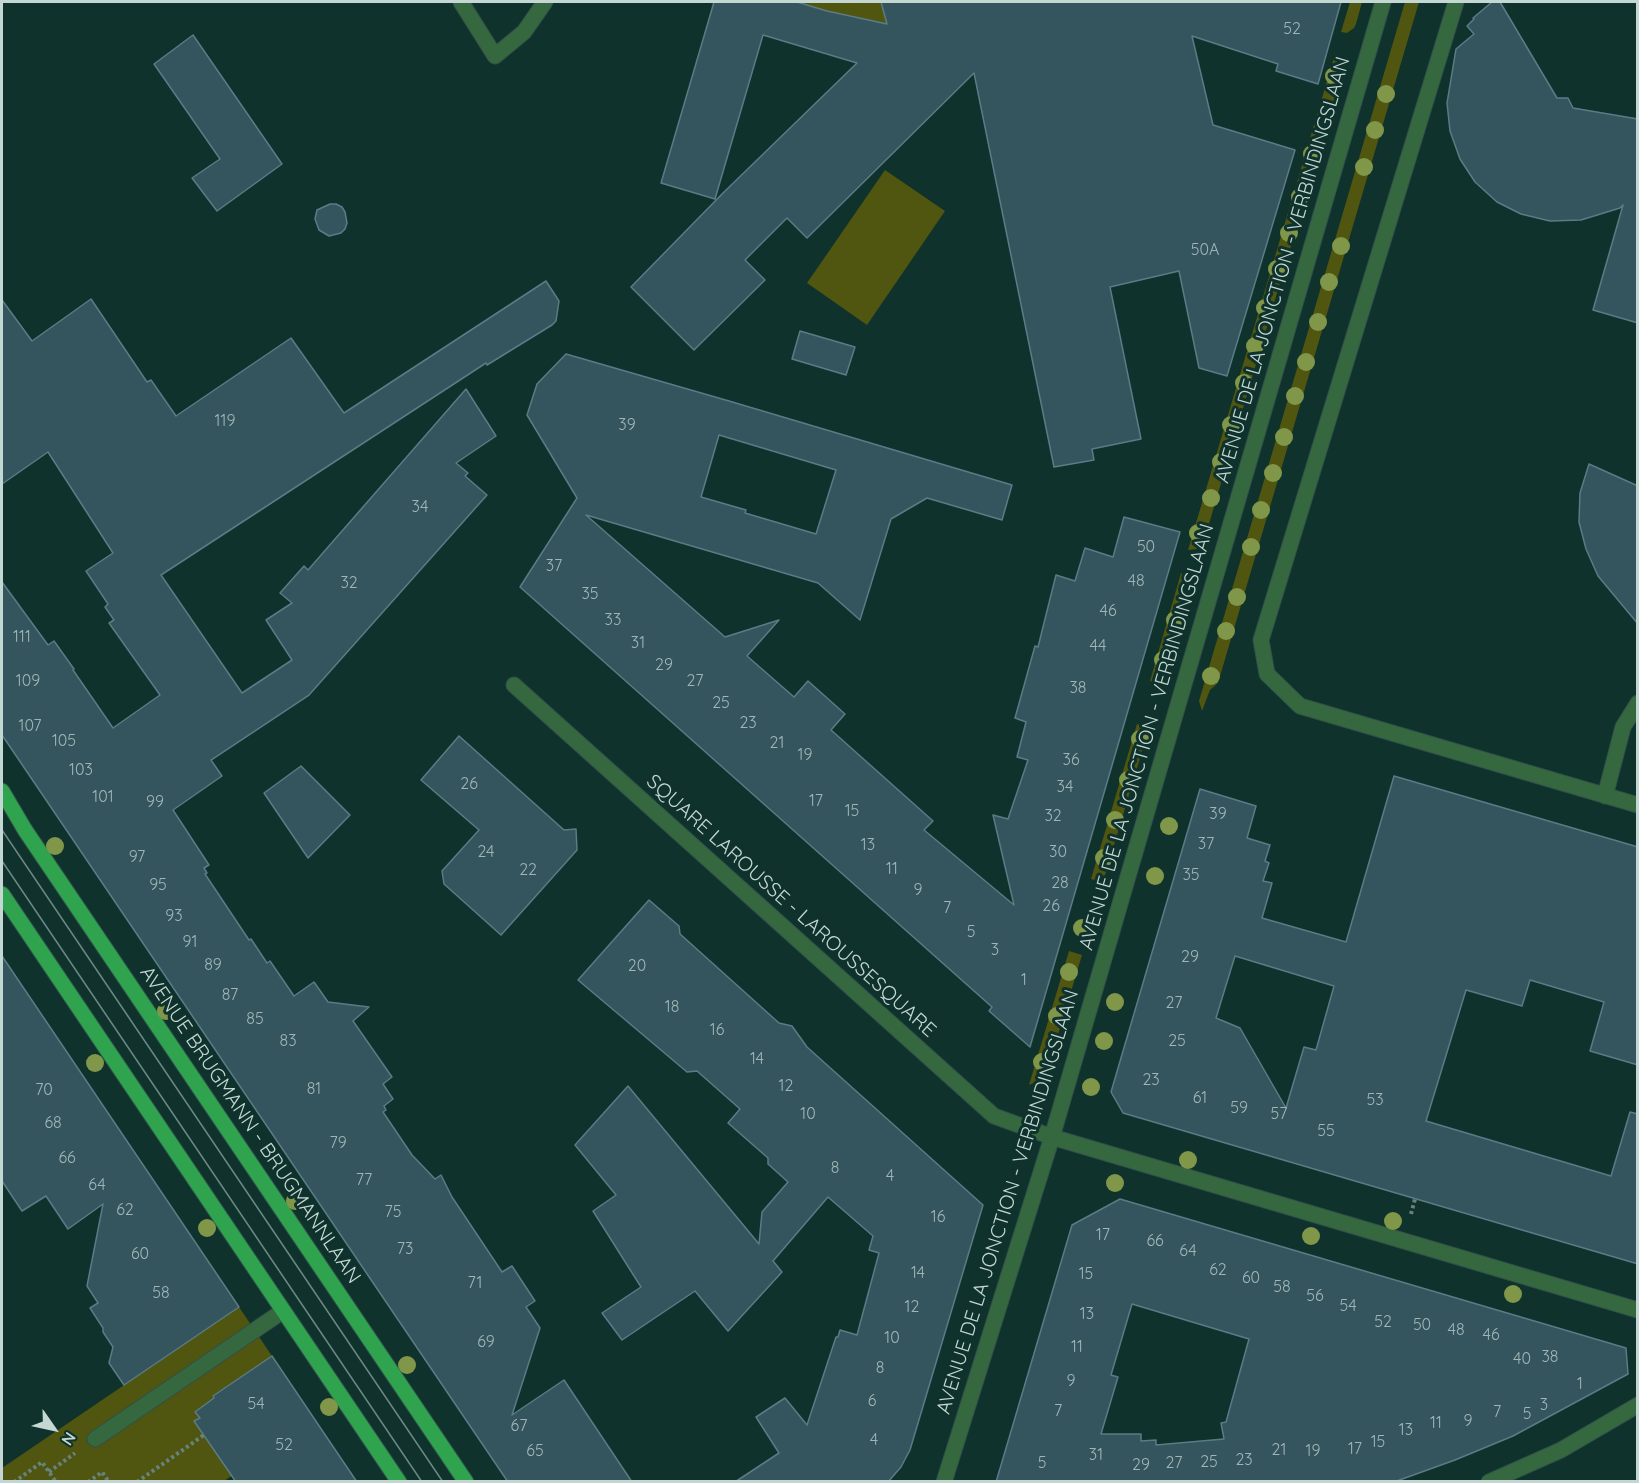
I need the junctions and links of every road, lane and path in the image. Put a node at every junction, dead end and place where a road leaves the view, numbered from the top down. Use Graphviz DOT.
graph roads {
  1 [pos="461,2"];
  2 [pos="546,2"];
  3 [pos="1383,2"];
  4 [pos="1456,2"];
  5 [pos="514,685"];
  6 [pos="1638,703"];
  7 [pos="2,791"];
  8 [pos="1605,796"];
  9 [pos="1638,805"];
  10 [pos="2,894"];
  11 [pos="1052,1137"];
  12 [pos="1638,1310"];
  13 [pos="283,1311"];
  14 [pos="1638,1405"];
  15 [pos="204,1435"];
  16 [pos="95,1439"];
  17 [pos="14,1482"];
  18 [pos="56,1482"];
  19 [pos="88,1482"];
  20 [pos="109,1482"];
  21 [pos="137,1482"];
  22 [pos="399,1482"];
  23 [pos="466,1482"];
  24 [pos="944,1482"];
  25 [pos="1488,1482"];
  1 -- 2 [label="street"];
  3 -- 11 [label="street, AVENUE DE LA JONCTION - VERBINDINGSLAAN"];
  4 -- 8 [label="street"];
  5 -- 11 [label="street, SQUARE LAROUSSE - LAROUSSESQUARE"];
  6 -- 8 [label="street"];
  7 -- 23 [label="main road, AVENUE BRUGMANN - BRUGMANNLAAN"];
  8 -- 9 [label="street"];
  10 -- 13 [label="main road"];
  11 -- 12 [label="street, SQUARE LAROUSSE - LAROUSSESQUARE"];
  11 -- 24 [label="street, AVENUE DE LA JONCTION - VERBINDINGSLAAN"];
  13 -- 16 [label="street"];
  13 -- 22 [label="main road"];
  14 -- 25 [label="street"];
  15 -- 21 [label="path"];
  17 -- 18 [label="path"];
  19 -- 20 [label="path"];
}
